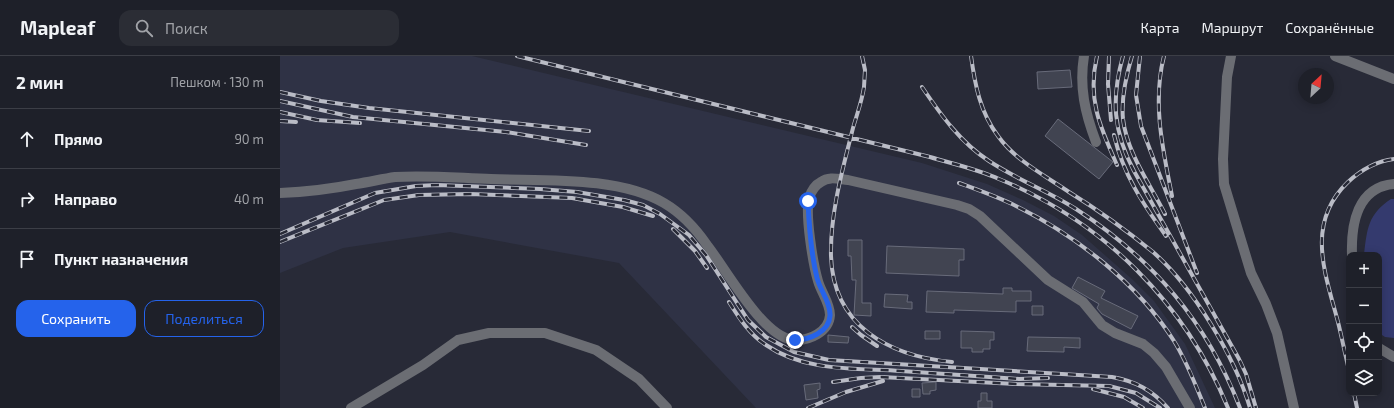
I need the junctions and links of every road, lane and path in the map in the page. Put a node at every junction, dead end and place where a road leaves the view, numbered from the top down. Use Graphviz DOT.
graph roads {
  1 [pos="1084,56"];
  2 [pos="1231,56"];
  3 [pos="1335,56"];
  4 [pos="1394,79"];
  5 [pos="1096,142"];
  6 [pos="1394,184"];
  7 [pos="280,193"];
  8 [pos="1352,252"];
  9 [pos="1382,350"];
  10 [pos="1394,357"];
  11 [pos="352,408"];
  12 [pos="667,408"];
  13 [pos="1190,408"];
  14 [pos="1294,408"];
  1 -- 5 [label="lane"];
  2 -- 14 [label="lane"];
  3 -- 4 [label="lane"];
  6 -- 8 [label="lane"];
  7 -- 13 [label="lane"];
  9 -- 10 [label="lane"];
  11 -- 12 [label="lane"];
}
